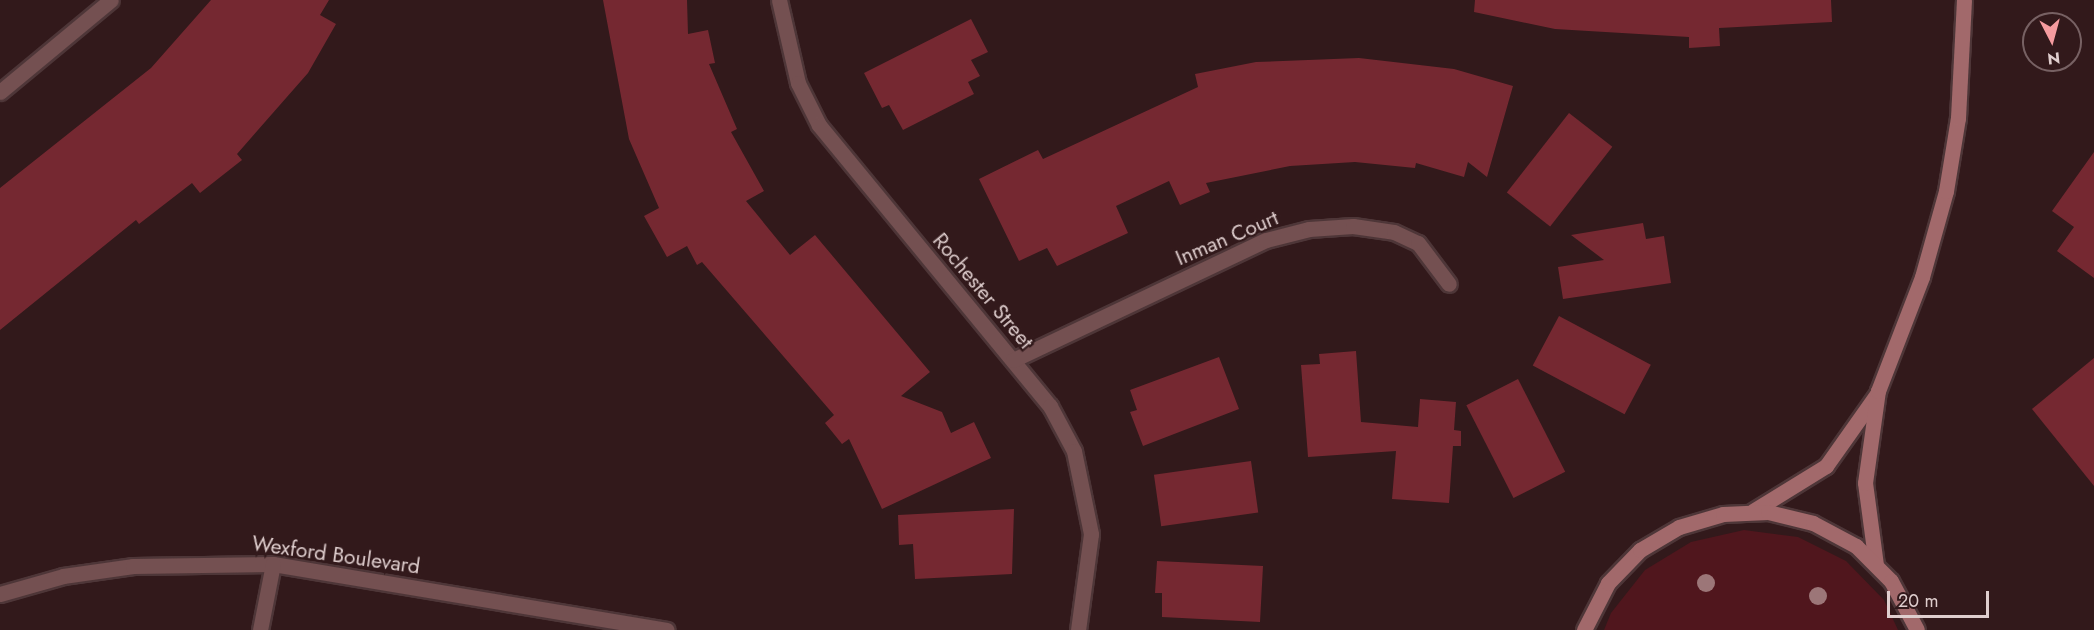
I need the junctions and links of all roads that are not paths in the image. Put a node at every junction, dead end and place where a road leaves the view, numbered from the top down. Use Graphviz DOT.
graph roads {
  1 [pos="111,0"];
  2 [pos="779,0"];
  3 [pos="1964,0"];
  4 [pos="0,92"];
  5 [pos="1449,285"];
  6 [pos="1013,360"];
  7 [pos="1878,392"];
  8 [pos="1749,513"];
  9 [pos="273,564"];
  10 [pos="1876,565"];
  11 [pos="0,594"];
  12 [pos="260,630"];
  13 [pos="666,630"];
  14 [pos="1078,630"];
  15 [pos="1584,630"];
  16 [pos="1918,630"];
  1 -- 4 [label="street"];
  2 -- 6 [label="street, Rochester Street"];
  3 -- 7 [label="street"];
  5 -- 6 [label="street, Inman Court"];
  6 -- 14 [label="street, Rochester Street"];
  7 -- 8 [label="street"];
  7 -- 10 [label="street"];
  8 -- 10 [label="street"];
  8 -- 15 [label="street"];
  9 -- 11 [label="street, Wexford Boulevard"];
  9 -- 12 [label="street"];
  9 -- 13 [label="street, Wexford Boulevard"];
  10 -- 16 [label="street"];
}
